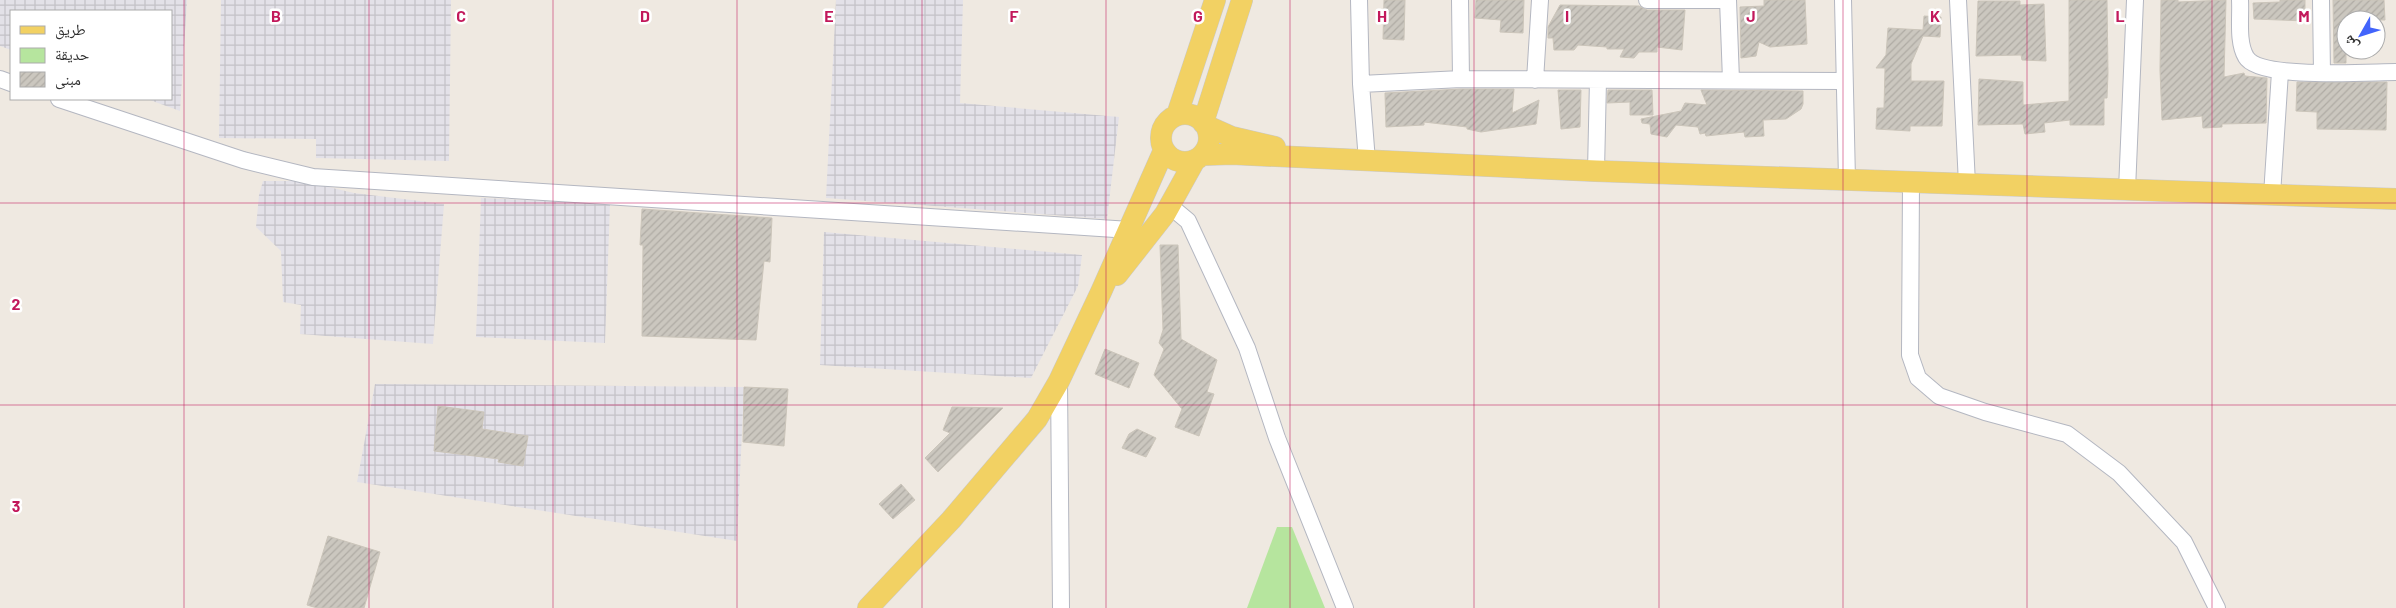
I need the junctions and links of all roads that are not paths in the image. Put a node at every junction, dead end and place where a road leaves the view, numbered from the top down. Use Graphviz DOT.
graph roads {
  1 [pos="1215,0"];
  2 [pos="1242,0"];
  3 [pos="1359,0"];
  4 [pos="1460,0"];
  5 [pos="1540,0"];
  6 [pos="1648,0"];
  7 [pos="1728,0"];
  8 [pos="1843,0"];
  9 [pos="1958,0"];
  10 [pos="2135,0"];
  11 [pos="2240,0"];
  12 [pos="2321,0"];
  13 [pos="2280,72"];
  14 [pos="2396,72"];
  15 [pos="2322,73"];
  16 [pos="1461,79"];
  17 [pos="1535,80"];
  18 [pos="1598,80"];
  19 [pos="1731,80"];
  20 [pos="1844,81"];
  21 [pos="1361,84"];
  22 [pos="62,100"];
  23 [pos="1177,115"];
  24 [pos="1204,124"];
  25 [pos="1164,150"];
  26 [pos="1199,157"];
  27 [pos="1332,160"];
  28 [pos="1367,161"];
  29 [pos="1596,171"];
  30 [pos="1847,180"];
  31 [pos="1911,182"];
  32 [pos="1967,184"];
  33 [pos="2127,190"];
  34 [pos="2272,195"];
  35 [pos="2396,199"];
  36 [pos="1170,206"];
  37 [pos="1130,230"];
  38 [pos="1101,292"];
  39 [pos="1059,381"];
  40 [pos="868,608"];
  41 [pos="1061,608"];
  42 [pos="1345,608"];
  43 [pos="2217,608"];
  1 -- 23 [label="main road"];
  2 -- 24 [label="main road"];
  3 -- 21 [label="street"];
  4 -- 16 [label="street"];
  5 -- 17 [label="street"];
  6 -- 7 [label="street"];
  7 -- 19 [label="street"];
  8 -- 20 [label="street"];
  9 -- 32 [label="street"];
  10 -- 33 [label="street"];
  11 -- 13 [label="street"];
  12 -- 15 [label="street"];
  13 -- 15 [label="street"];
  13 -- 34 [label="street"];
  14 -- 15 [label="street"];
  16 -- 17 [label="street"];
  16 -- 21 [label="street"];
  17 -- 18 [label="street"];
  18 -- 19 [label="street"];
  18 -- 29 [label="street"];
  19 -- 20 [label="street"];
  20 -- 30 [label="street"];
  21 -- 28 [label="street"];
  22 -- 37 [label="street"];
  23 -- 24 [label="main road"];
  23 -- 25 [label="main road"];
  24 -- 26 [label="main road"];
  24 -- 27 [label="main road"];
  25 -- 26 [label="main road"];
  25 -- 37 [label="main road"];
  26 -- 27 [label="main road"];
  26 -- 36 [label="main road"];
  27 -- 28 [label="main road"];
  28 -- 29 [label="main road"];
  29 -- 30 [label="main road"];
  30 -- 31 [label="main road"];
  31 -- 32 [label="main road"];
  31 -- 43 [label="street"];
  32 -- 33 [label="main road"];
  33 -- 34 [label="main road"];
  34 -- 35 [label="main road"];
  36 -- 38 [label="main road"];
  36 -- 42 [label="street"];
  37 -- 38 [label="main road"];
  38 -- 39 [label="main road"];
  39 -- 40 [label="main road"];
  39 -- 41 [label="street"];
}
